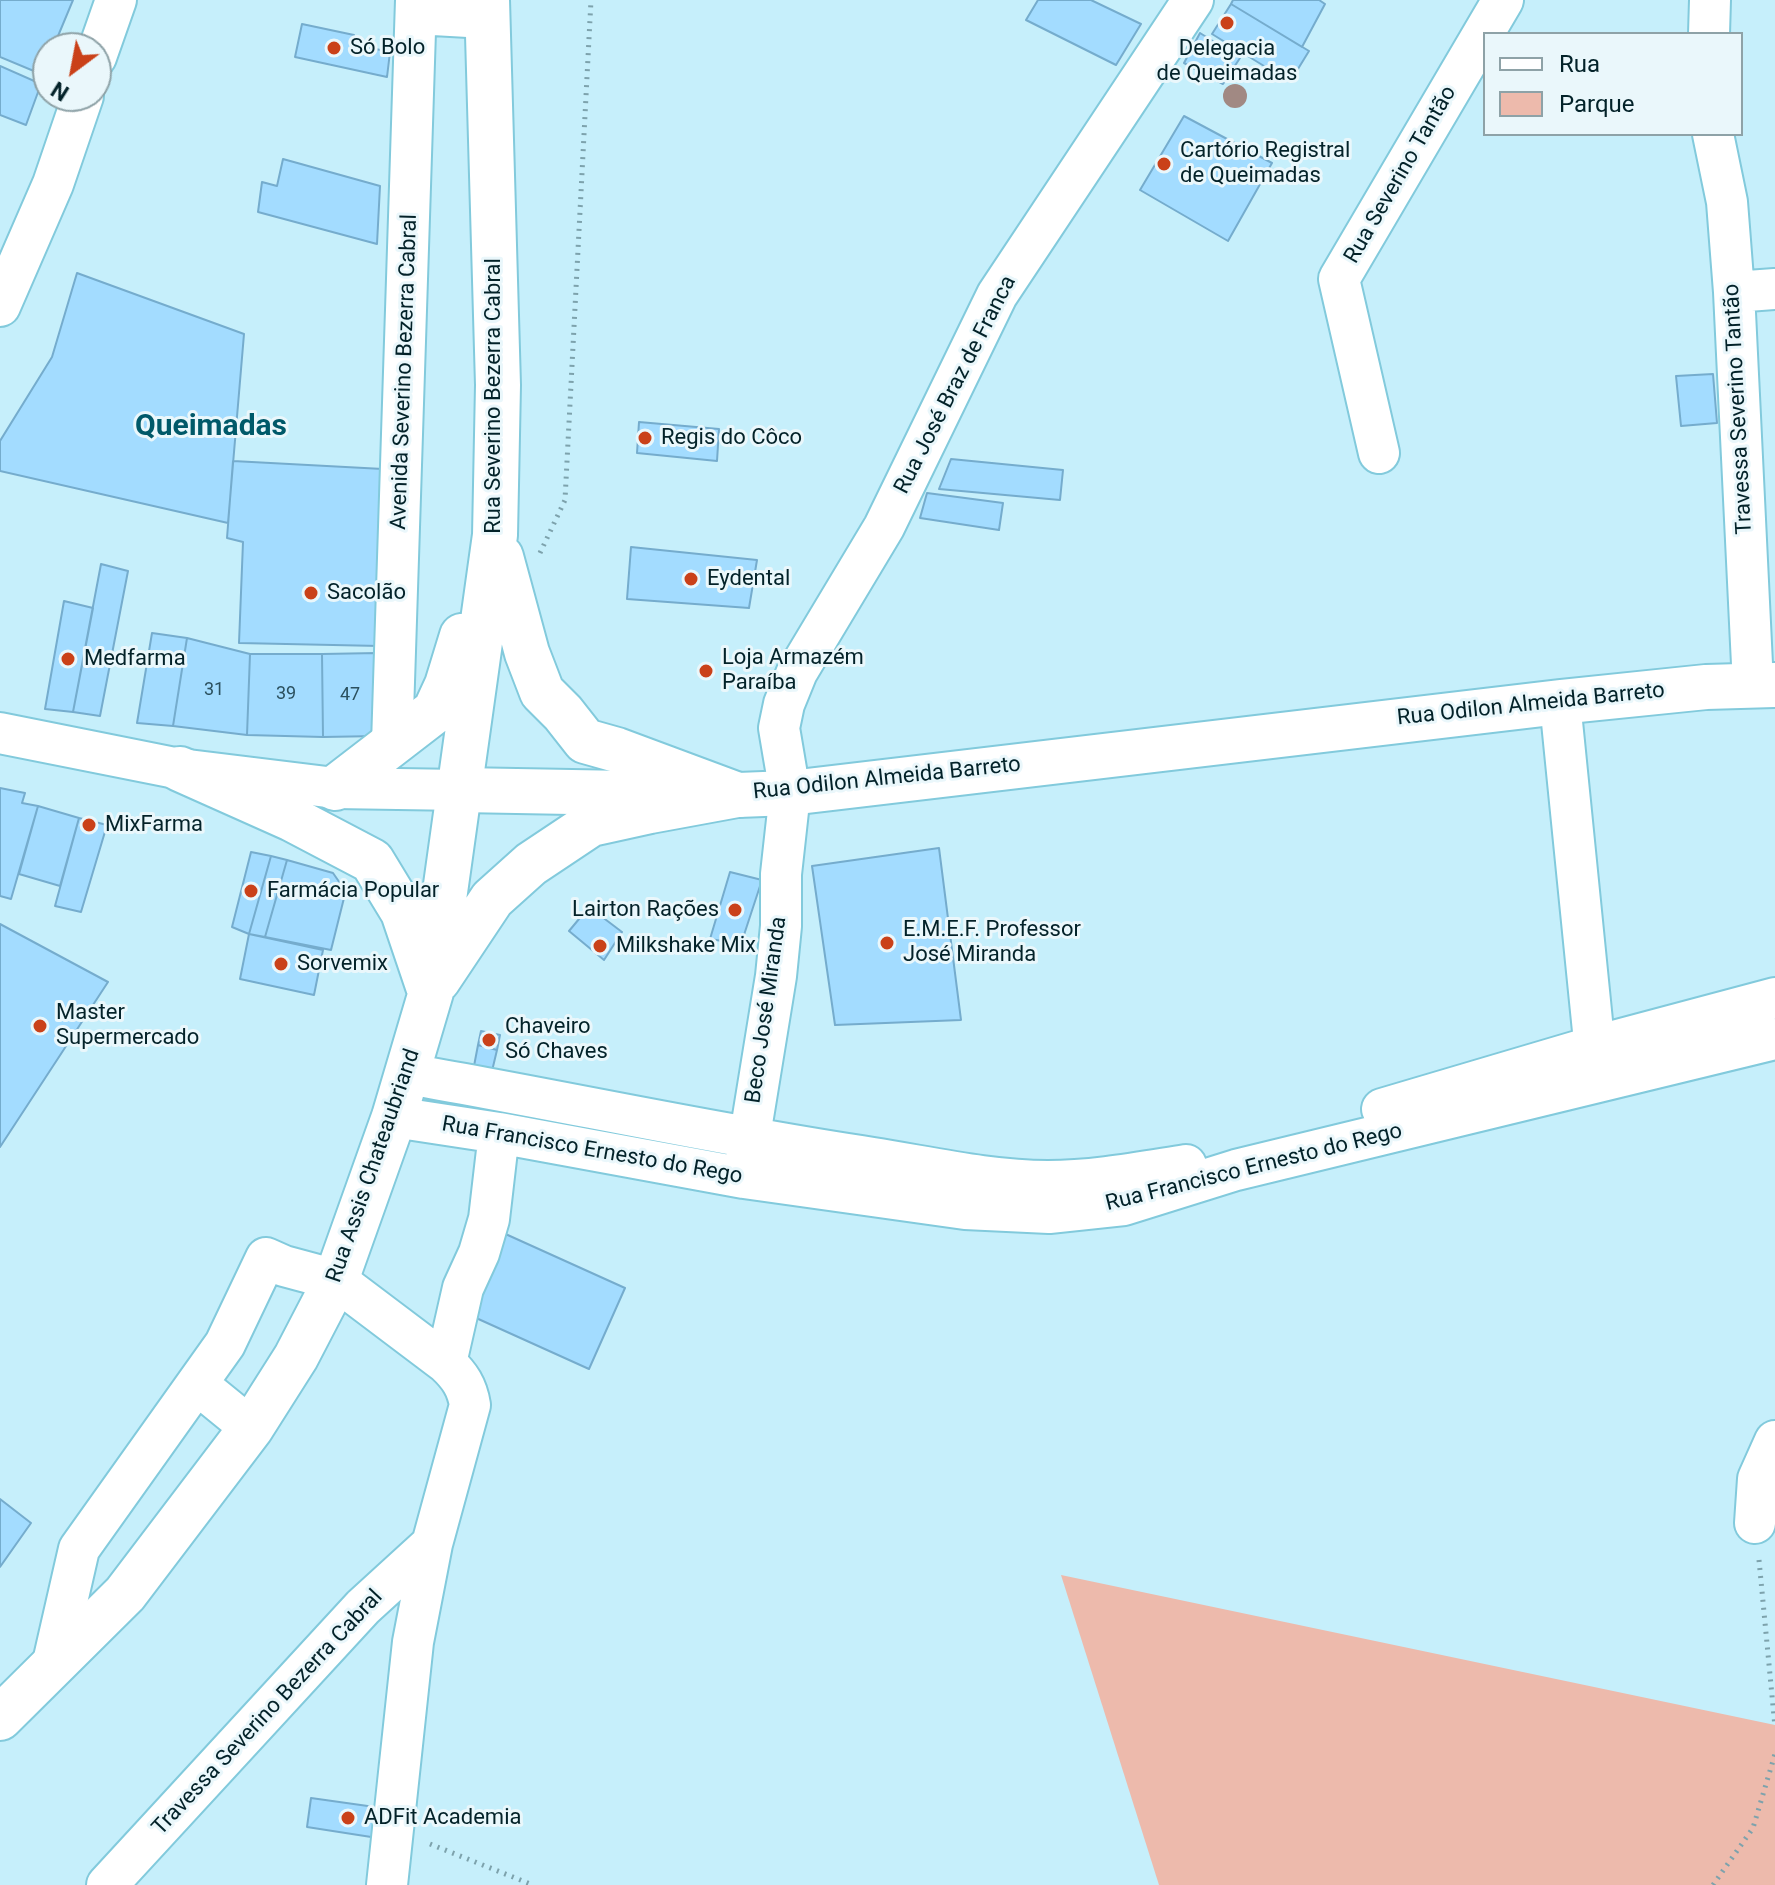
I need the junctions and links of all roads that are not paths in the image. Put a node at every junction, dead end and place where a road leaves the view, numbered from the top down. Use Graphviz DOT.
graph roads {
  1 [pos="116,0"];
  2 [pos="1193,0"];
  3 [pos="1503,0"];
  4 [pos="1710,0"];
  5 [pos="416,7"];
  6 [pos="487,9"];
  7 [pos="105,32"];
  8 [pos="1484,32"];
  9 [pos="1709,32"];
  10 [pos="1483,34"];
  11 [pos="78,112"];
  12 [pos="1713,136"];
  13 [pos="1775,289"];
  14 [pos="1734,292"];
  15 [pos="0,306"];
  16 [pos="1379,453"];
  17 [pos="495,535"];
  18 [pos="1764,685"];
  19 [pos="1560,702"];
  20 [pos="0,733"];
  21 [pos="392,744"];
  22 [pos="180,769"];
  23 [pos="335,788"];
  24 [pos="461,790"];
  25 [pos="790,793"];
  26 [pos="738,795"];
  27 [pos="431,992"];
  28 [pos="1775,998"];
  29 [pos="1775,1039"];
  30 [pos="1596,1064"];
  31 [pos="408,1074"];
  32 [pos="394,1117"];
  33 [pos="499,1133"];
  34 [pos="746,1159"];
  35 [pos="336,1280"];
  36 [pos="446,1363"];
  37 [pos="197,1384"];
  38 [pos="251,1428"];
  39 [pos="1775,1441"];
  40 [pos="1755,1523"];
  41 [pos="432,1544"];
  42 [pos="52,1667"];
  43 [pos="0,1718"];
  44 [pos="107,1885"];
  45 [pos="387,1885"];
  1 -- 7 [label="street"];
  2 -- 25 [label="street, Rua José Braz de Franca"];
  3 -- 8 [label="street, Rua Severino Tantão"];
  4 -- 9 [label="street"];
  5 -- 6 [label="street"];
  5 -- 21 [label="street, Avenida Severino Bezerra Cabral"];
  6 -- 17 [label="main road, Rua Severino Bezerra Cabral"];
  10 -- 16 [label="street, Rua Severino Tantão"];
  11 -- 15 [label="street"];
  12 -- 14 [label="street, Travessa Severino Tantão"];
  13 -- 14 [label="street"];
  14 -- 18 [label="street, Travessa Severino Tantão"];
  17 -- 21 [label="main road"];
  17 -- 24 [label="main road, Rua Severino Bezerra Cabral"];
  17 -- 26 [label="main road"];
  18 -- 19 [label="main road, Rua Odilon Almeida Barreto"];
  19 -- 25 [label="main road, Rua Odilon Almeida Barreto"];
  19 -- 30 [label="street"];
  20 -- 22 [label="street, Rua Odilon Almeida Barreto"];
  21 -- 23 [label="main road"];
  22 -- 23 [label="street, Rua Odilon Almeida Barreto"];
  22 -- 27 [label="main road"];
  23 -- 24 [label="street, Rua Odilon Almeida Barreto"];
  24 -- 26 [label="main road, Rua Odilon Almeida Barreto"];
  24 -- 27 [label="main road, Rua Assis Chateaubriand"];
  25 -- 26 [label="main road, Rua Odilon Almeida Barreto"];
  25 -- 34 [label="street, Beco José Miranda"];
  26 -- 27 [label="main road"];
  27 -- 31 [label="main road, Rua Assis Chateaubriand"];
  28 -- 30 [label="street, Rua Francisco Ernesto do Rego"];
  29 -- 30 [label="street, Rua Francisco Ernesto do Rego"];
  30 -- 34 [label="street, Rua Francisco Ernesto do Rego"];
  31 -- 32 [label="main road, Rua Assis Chateaubriand"];
  31 -- 34 [label="street, Rua Francisco Ernesto do Rego"];
  32 -- 33 [label="street, Rua Francisco Ernesto do Rego"];
  32 -- 35 [label="main road, Rua Assis Chateaubriand"];
  33 -- 34 [label="street, Rua Francisco Ernesto do Rego"];
  33 -- 36 [label="street"];
  35 -- 36 [label="street"];
  35 -- 37 [label="street"];
  35 -- 38 [label="main road, Rua Assis Chateaubriand"];
  36 -- 41 [label="street"];
  37 -- 38 [label="street"];
  37 -- 42 [label="street"];
  38 -- 42 [label="main road, Rua Assis Chateaubriand"];
  39 -- 40 [label="street"];
  41 -- 44 [label="street, Travessa Severino Bezerra Cabral"];
  41 -- 45 [label="street"];
  42 -- 43 [label="main road, Rua Assis Chateaubriand"];
}
